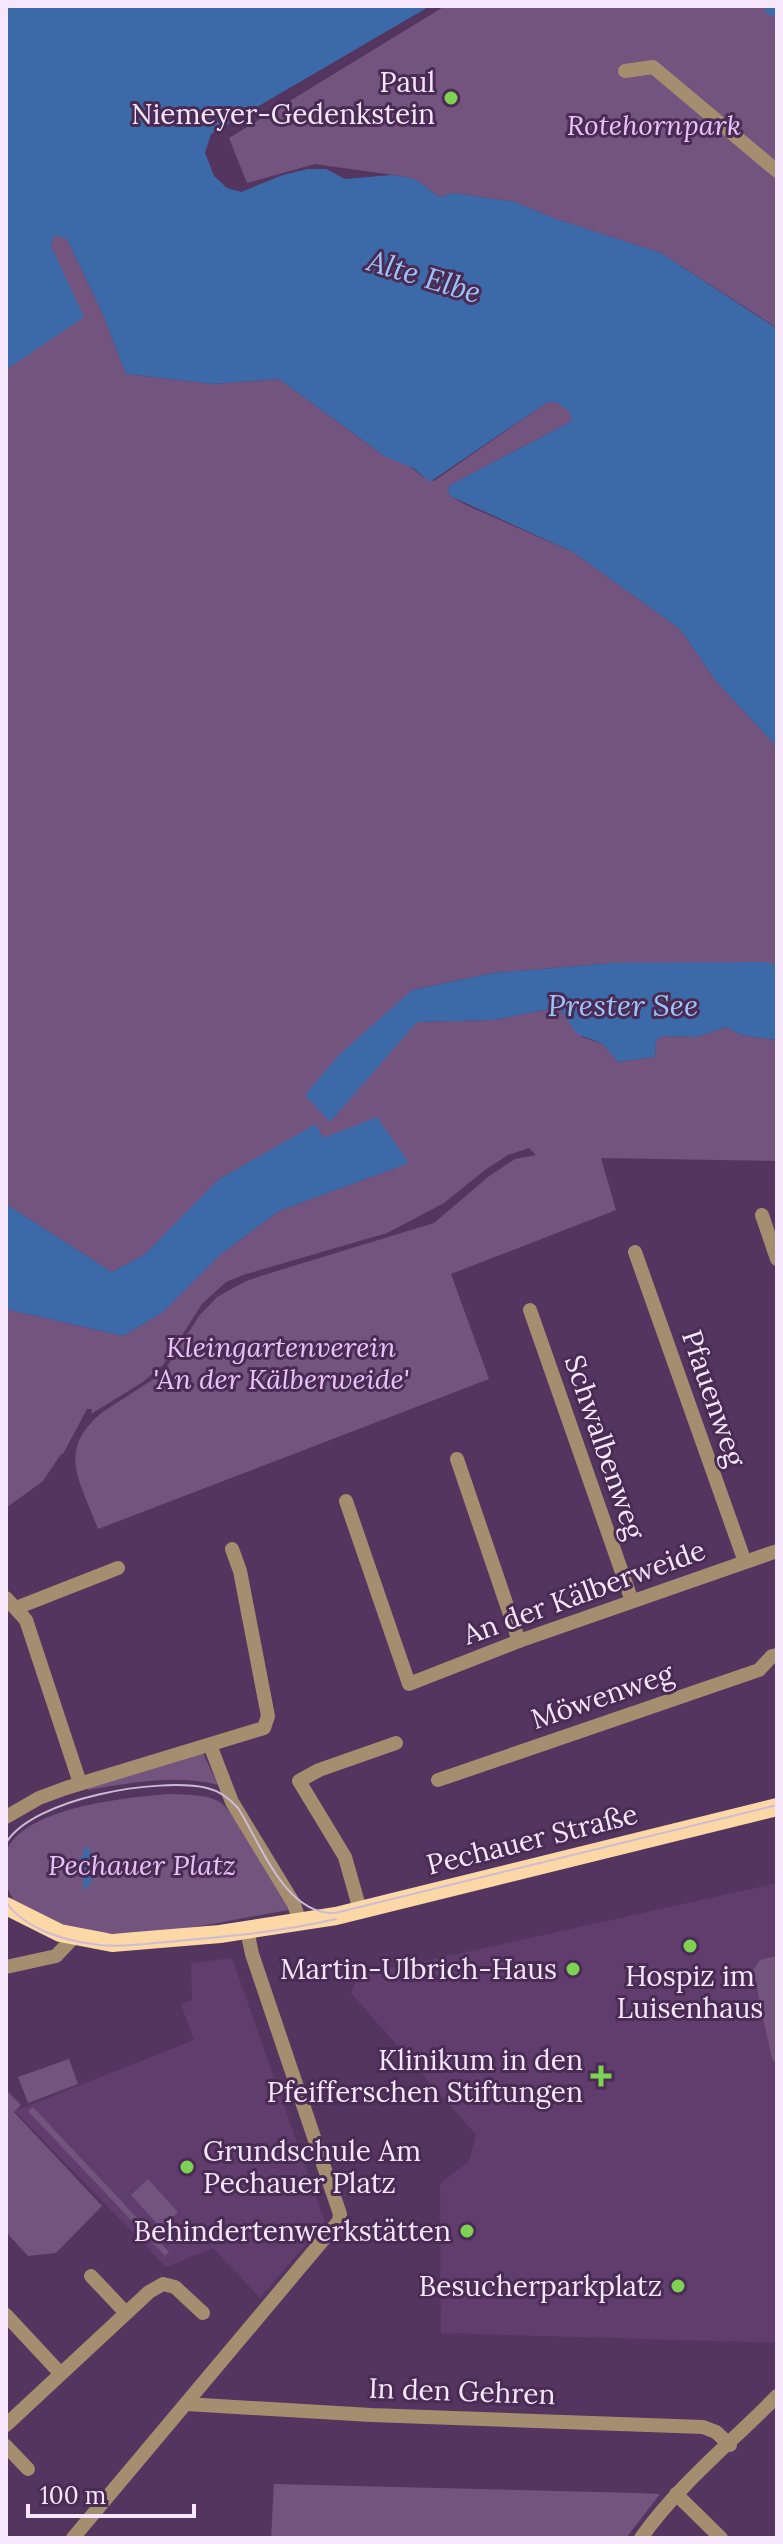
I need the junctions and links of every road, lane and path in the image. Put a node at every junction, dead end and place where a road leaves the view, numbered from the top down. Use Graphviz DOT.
graph roads {
  1 [pos="625,71"];
  2 [pos="777,171"];
  3 [pos="762,1215"];
  4 [pos="635,1252"];
  5 [pos="777,1259"];
  6 [pos="530,1310"];
  7 [pos="457,1459"];
  8 [pos="346,1501"];
  9 [pos="232,1549"];
  10 [pos="777,1551"];
  11 [pos="745,1562"];
  12 [pos="118,1568"];
  13 [pos="632,1601"];
  14 [pos="11,1603"];
  15 [pos="519,1641"];
  16 [pos="777,1655"];
  17 [pos="396,1743"];
  18 [pos="210,1745"];
  19 [pos="438,1780"];
  20 [pos="80,1783"];
  21 [pos="777,1807"];
  22 [pos="6,1817"];
  23 [pos="9,1908"];
  24 [pos="360,1910"];
  25 [pos="300,1923"];
  26 [pos="247,1930"];
  27 [pos="74,1937"];
  28 [pos="6,1967"];
  29 [pos="91,2276"];
  30 [pos="126,2313"];
  31 [pos="203,2313"];
  32 [pos="6,2315"];
  33 [pos="60,2373"];
  34 [pos="777,2396"];
  35 [pos="186,2404"];
  36 [pos="6,2425"];
  37 [pos="730,2445"];
  38 [pos="6,2446"];
  39 [pos="28,2469"];
  40 [pos="676,2494"];
  41 [pos="73,2538"];
  42 [pos="641,2538"];
  43 [pos="721,2538"];
  1 -- 2 [label="street"];
  3 -- 5 [label="street"];
  4 -- 11 [label="street, Pfauenweg"];
  6 -- 13 [label="street, Schwalbenweg"];
  7 -- 15 [label="street"];
  8 -- 15 [label="street, An der Kälberweide"];
  9 -- 18 [label="street"];
  10 -- 11 [label="street, An der Kälberweide"];
  11 -- 13 [label="street, An der Kälberweide"];
  12 -- 14 [label="street"];
  13 -- 15 [label="street, An der Kälberweide"];
  14 -- 20 [label="street"];
  16 -- 19 [label="street, Möwenweg"];
  17 -- 24 [label="street"];
  18 -- 20 [label="street"];
  18 -- 25 [label="street"];
  20 -- 22 [label="street"];
  21 -- 24 [label="main road, Pechauer Straße"];
  23 -- 27 [label="main road"];
  24 -- 25 [label="main road, Pechauer Straße"];
  25 -- 26 [label="main road"];
  26 -- 27 [label="main road"];
  26 -- 35 [label="street"];
  27 -- 28 [label="street"];
  29 -- 30 [label="street"];
  30 -- 31 [label="street"];
  30 -- 33 [label="street"];
  32 -- 33 [label="street"];
  33 -- 36 [label="street"];
  34 -- 37 [label="street"];
  35 -- 37 [label="street, In den Gehren"];
  35 -- 41 [label="street"];
  37 -- 40 [label="street"];
  38 -- 39 [label="street"];
  40 -- 42 [label="street"];
  40 -- 43 [label="street"];
}
